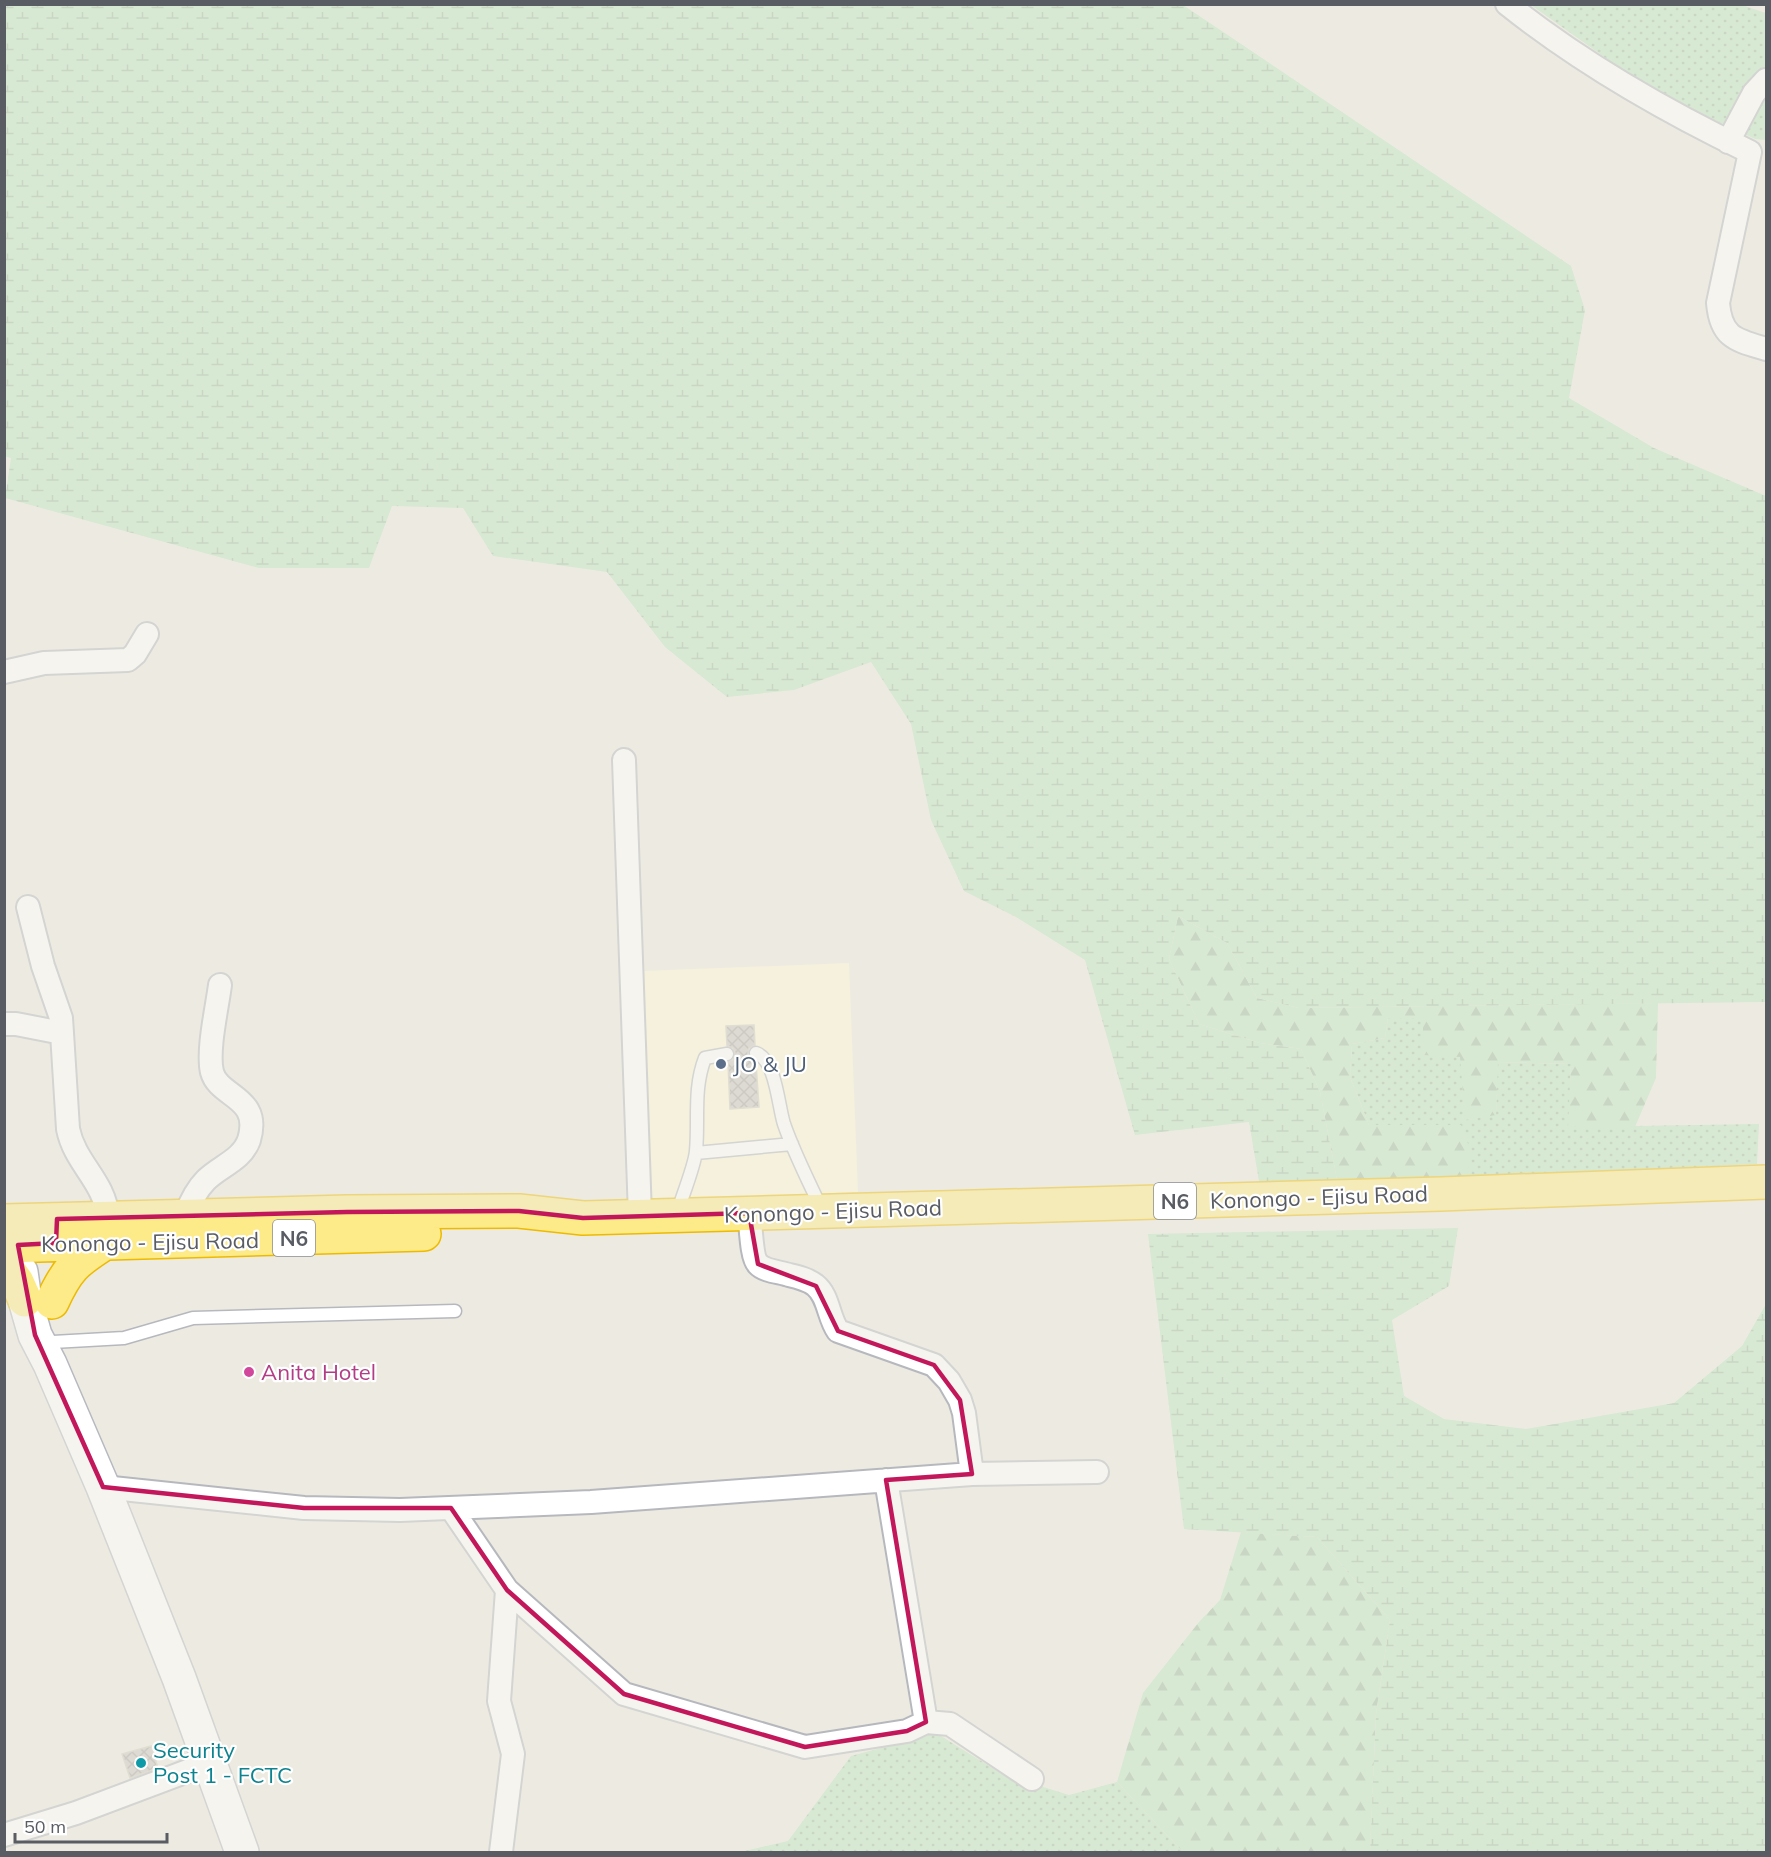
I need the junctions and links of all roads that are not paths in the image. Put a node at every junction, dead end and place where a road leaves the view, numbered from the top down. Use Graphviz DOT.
graph roads {
  1 [pos="1507,4"];
  2 [pos="1767,80"];
  3 [pos="1728,142"];
  4 [pos="1758,154"];
  5 [pos="1767,349"];
  6 [pos="147,634"];
  7 [pos="4,672"];
  8 [pos="624,760"];
  9 [pos="28,907"];
  10 [pos="220,985"];
  11 [pos="4,1024"];
  12 [pos="62,1033"];
  13 [pos="756,1053"];
  14 [pos="727,1054"];
  15 [pos="792,1144"];
  16 [pos="696,1153"];
  17 [pos="1767,1182"];
  18 [pos="822,1211"];
  19 [pos="749,1213"];
  20 [pos="676,1215"];
  21 [pos="185,1216"];
  22 [pos="640,1216"];
  23 [pos="583,1218"];
  24 [pos="106,1230"];
  25 [pos="56,1231"];
  26 [pos="9,1239"];
  27 [pos="39,1301"];
  28 [pos="455,1311"];
  29 [pos="52,1353"];
  30 [pos="1097,1472"];
  31 [pos="972,1474"];
  32 [pos="885,1480"];
  33 [pos="102,1487"];
  34 [pos="451,1508"];
  35 [pos="507,1590"];
  36 [pos="926,1722"];
  37 [pos="209,1763"];
  38 [pos="1032,1779"];
  39 [pos="4,1835"];
  40 [pos="242,1852"];
  41 [pos="501,1852"];
  1 -- 3 [label="street"];
  2 -- 3 [label="street"];
  3 -- 4 [label="street"];
  4 -- 5 [label="street"];
  6 -- 7 [label="street"];
  8 -- 22 [label="street"];
  9 -- 12 [label="street"];
  10 -- 21 [label="street"];
  11 -- 12 [label="street"];
  12 -- 24 [label="street"];
  13 -- 15 [label="lane"];
  14 -- 16 [label="lane"];
  15 -- 16 [label="lane"];
  15 -- 18 [label="lane"];
  16 -- 20 [label="lane"];
  17 -- 18 [label="highway, Konongo - Ejisu Road / N6"];
  18 -- 19 [label="highway, Konongo - Ejisu Road / N6"];
  19 -- 20 [label="highway, Konongo - Ejisu Road / N6"];
  19 -- 31 [label="street"];
  20 -- 22 [label="highway, Konongo - Ejisu Road / N6"];
  21 -- 23 [label="highway, Konongo - Ejisu Road / N6"];
  21 -- 24 [label="highway, Konongo - Ejisu Road / N6"];
  22 -- 23 [label="highway, Konongo - Ejisu Road / N6"];
  23 -- 24 [label="highway, Konongo - Ejisu Road / N6"];
  24 -- 25 [label="highway, Konongo - Ejisu Road / N6"];
  24 -- 27 [label="highway"];
  25 -- 26 [label="highway, Konongo - Ejisu Road / N6"];
  25 -- 27 [label="street"];
  26 -- 27 [label="highway"];
  27 -- 29 [label="street"];
  28 -- 29 [label="lane"];
  29 -- 33 [label="street"];
  30 -- 31 [label="street"];
  31 -- 32 [label="street"];
  32 -- 34 [label="street"];
  32 -- 36 [label="street"];
  33 -- 34 [label="street"];
  33 -- 37 [label="street"];
  34 -- 35 [label="street"];
  35 -- 36 [label="street"];
  35 -- 41 [label="street"];
  36 -- 38 [label="street"];
  37 -- 39 [label="street"];
  37 -- 40 [label="street"];
}
